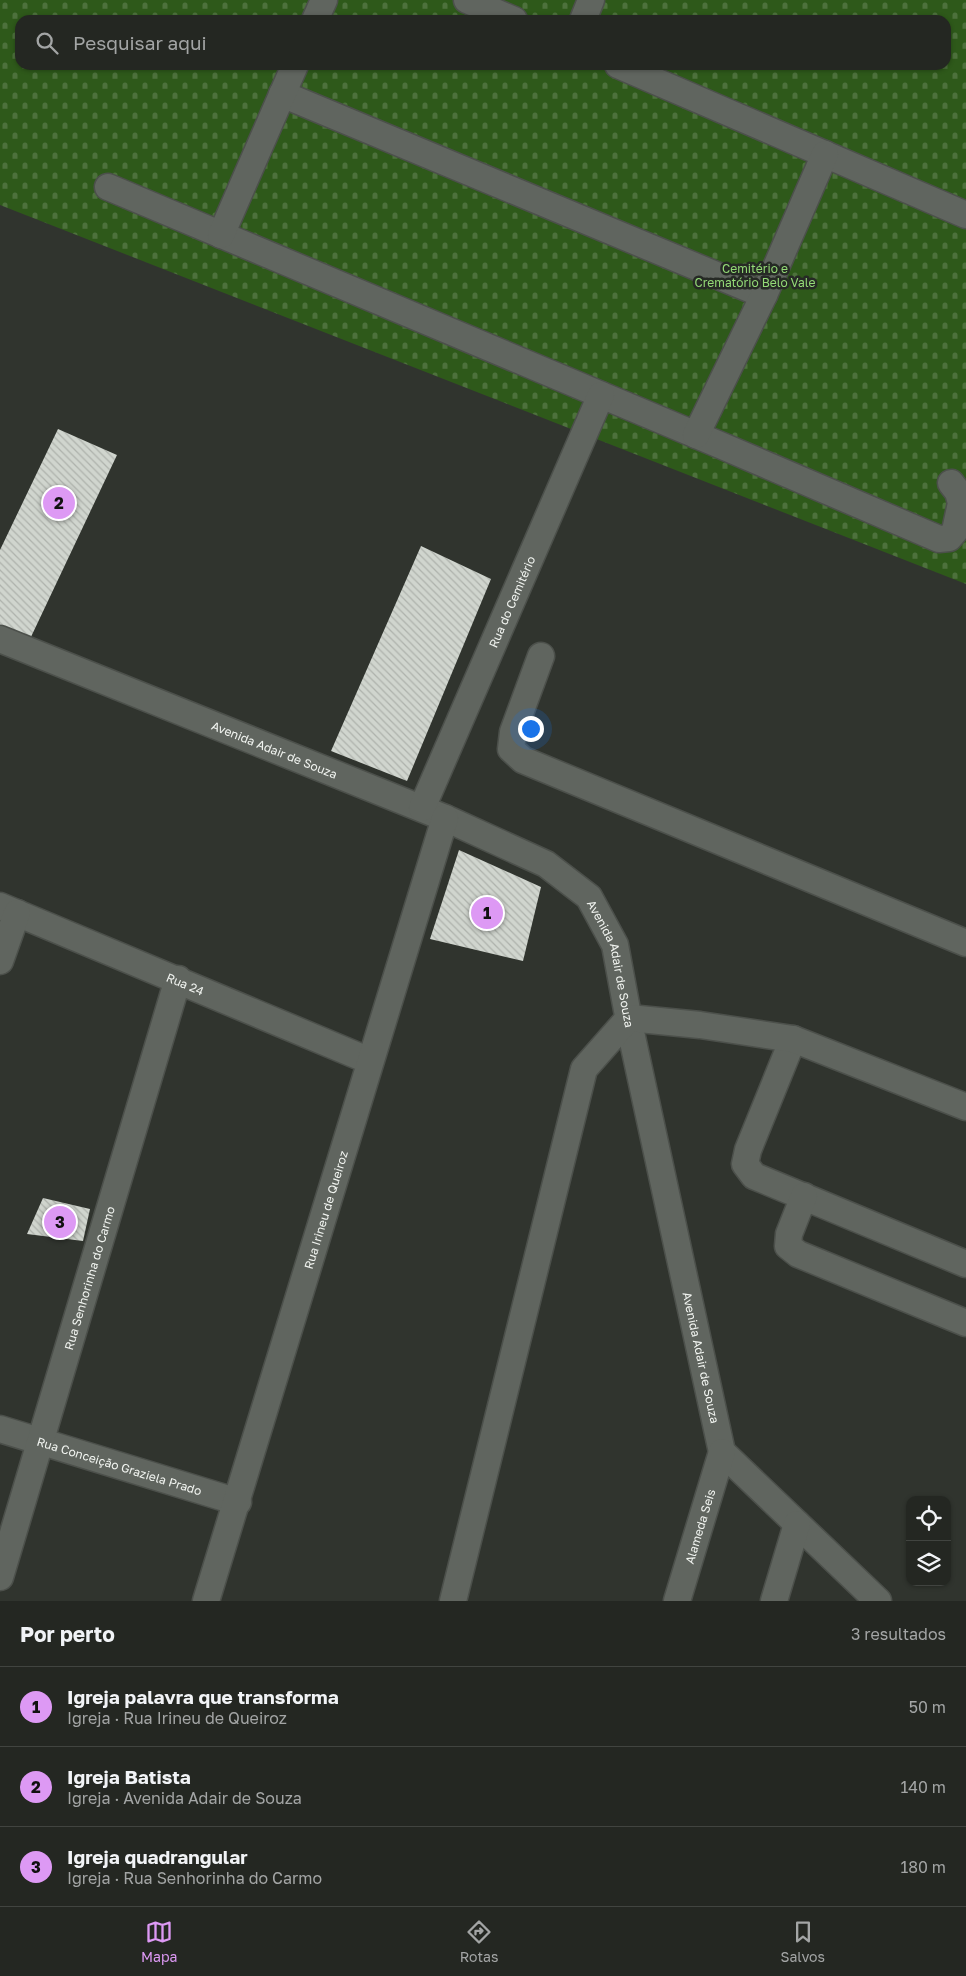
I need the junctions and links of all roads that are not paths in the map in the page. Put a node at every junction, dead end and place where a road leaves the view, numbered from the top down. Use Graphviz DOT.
graph roads {
  1 [pos="324,0"];
  2 [pos="467,0"];
  3 [pos="591,0"];
  4 [pos="317,15"];
  5 [pos="502,15"];
  6 [pos="585,15"];
  7 [pos="293,70"];
  8 [pos="630,70"];
  9 [pos="282,94"];
  10 [pos="825,154"];
  11 [pos="108,187"];
  12 [pos="966,215"];
  13 [pos="221,235"];
  14 [pos="764,295"];
  15 [pos="601,395"];
  16 [pos="696,434"];
  17 [pos="951,483"];
  18 [pos="0,639"];
  19 [pos="541,656"];
  20 [pos="422,808"];
  21 [pos="445,818"];
  22 [pos="8,910"];
  23 [pos="966,943"];
  24 [pos="0,961"];
  25 [pos="178,980"];
  26 [pos="629,1018"];
  27 [pos="794,1039"];
  28 [pos="370,1061"];
  29 [pos="966,1107"];
  30 [pos="804,1196"];
  31 [pos="966,1264"];
  32 [pos="966,1323"];
  33 [pos="0,1429"];
  34 [pos="40,1442"];
  35 [pos="722,1452"];
  36 [pos="238,1502"];
  37 [pos="798,1524"];
  38 [pos="0,1576"];
  39 [pos="871,1598"];
  40 [pos="206,1601"];
  41 [pos="453,1601"];
  42 [pos="677,1601"];
  43 [pos="774,1601"];
  1 -- 4 [label="street"];
  2 -- 5 [label="street"];
  3 -- 6 [label="street"];
  7 -- 9 [label="street"];
  8 -- 10 [label="street"];
  9 -- 13 [label="street"];
  9 -- 14 [label="street"];
  10 -- 12 [label="street"];
  10 -- 14 [label="street"];
  11 -- 13 [label="street"];
  13 -- 15 [label="street"];
  14 -- 16 [label="street"];
  15 -- 16 [label="street"];
  15 -- 20 [label="street, Rua do Cemitério"];
  16 -- 17 [label="street"];
  18 -- 20 [label="street, Avenida Adair de Souza"];
  19 -- 23 [label="street"];
  20 -- 21 [label="street, Avenida Adair de Souza"];
  21 -- 26 [label="street, Avenida Adair de Souza"];
  21 -- 28 [label="street, Rua Irineu de Queiroz"];
  22 -- 24 [label="street"];
  22 -- 25 [label="street, Rua 24"];
  25 -- 28 [label="street, Rua 24"];
  25 -- 34 [label="street, Rua Senhorinha do Carmo"];
  26 -- 27 [label="street"];
  26 -- 35 [label="street, Avenida Adair de Souza"];
  26 -- 41 [label="street"];
  27 -- 29 [label="street"];
  27 -- 30 [label="street"];
  28 -- 36 [label="street, Rua Irineu de Queiroz"];
  30 -- 31 [label="street"];
  30 -- 32 [label="street"];
  33 -- 34 [label="street, Rua Conceição Graziela Prado"];
  34 -- 36 [label="street, Rua Conceição Graziela Prado"];
  34 -- 38 [label="street, Rua Senhorinha do Carmo"];
  35 -- 37 [label="street"];
  35 -- 42 [label="street, Alameda Seis"];
  36 -- 40 [label="street, Rua Irineu de Queiroz"];
  37 -- 39 [label="street"];
  37 -- 43 [label="street"];
}
